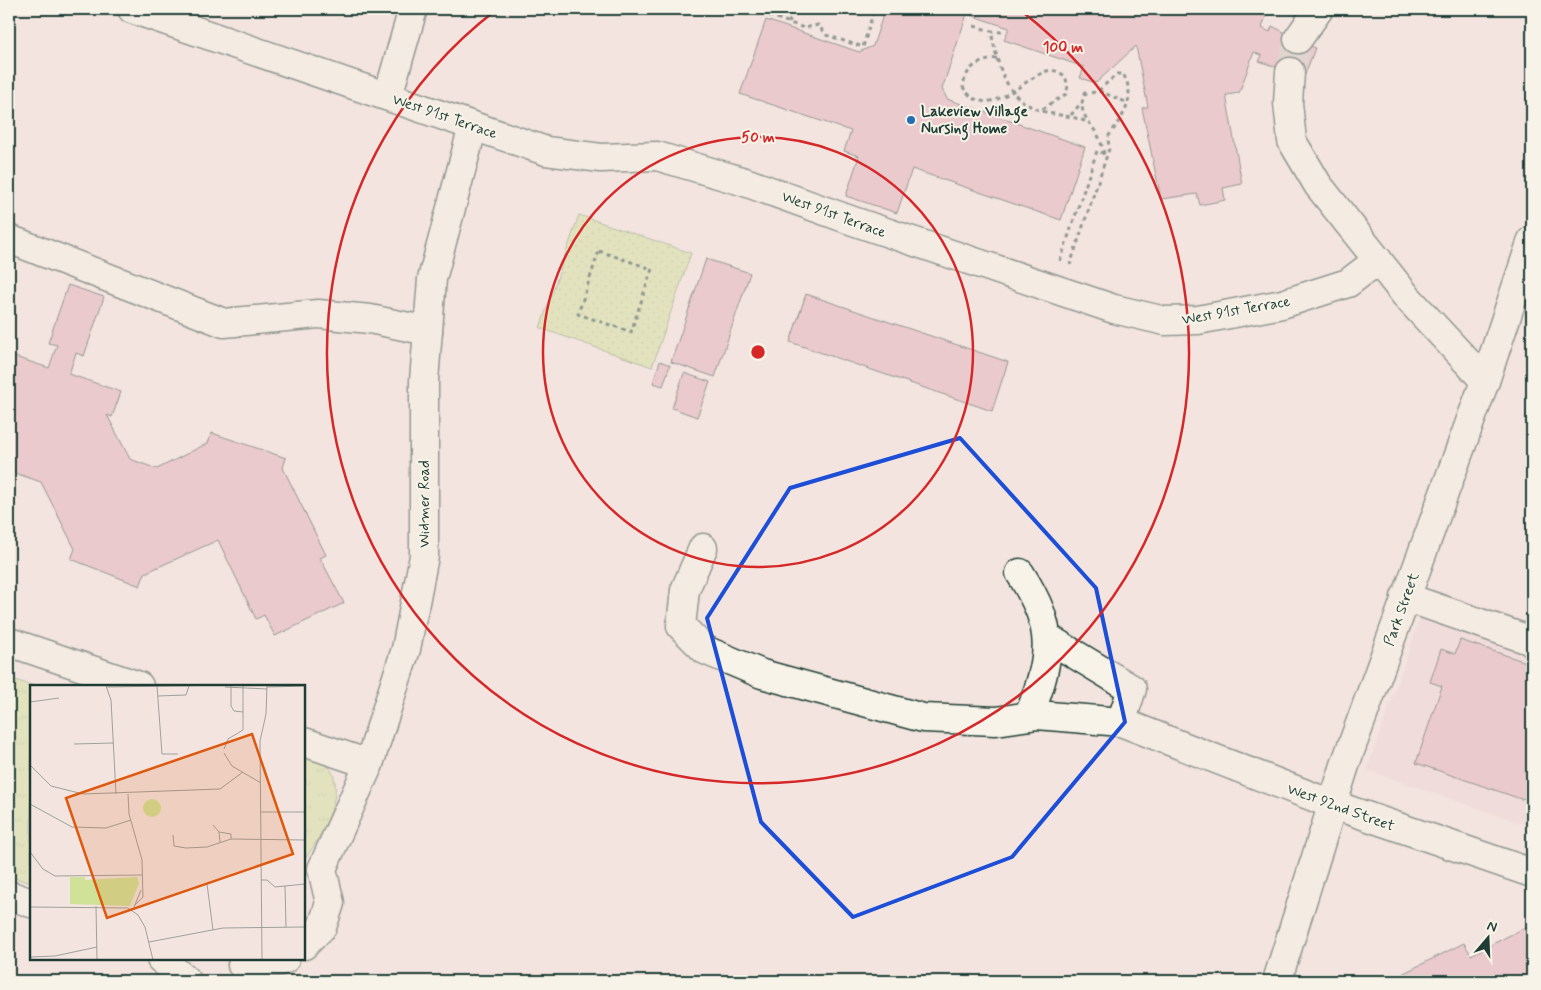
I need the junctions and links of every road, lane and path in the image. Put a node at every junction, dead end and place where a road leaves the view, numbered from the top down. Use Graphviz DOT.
graph roads {
  1 [pos="132,9"];
  2 [pos="413,9"];
  3 [pos="794,9"];
  4 [pos="873,9"];
  5 [pos="1319,9"];
  6 [pos="754,10"];
  7 [pos="789,23"];
  8 [pos="974,26"];
  9 [pos="991,31"];
  10 [pos="1002,32"];
  11 [pos="1298,40"];
  12 [pos="997,58"];
  13 [pos="1290,72"];
  14 [pos="1085,88"];
  15 [pos="1098,91"];
  16 [pos="1012,93"];
  17 [pos="1084,95"];
  18 [pos="388,96"];
  19 [pos="1081,102"];
  20 [pos="1128,103"];
  21 [pos="1041,110"];
  22 [pos="1071,115"];
  23 [pos="1087,122"];
  24 [pos="472,126"];
  25 [pos="1106,154"];
  26 [pos="9,239"];
  27 [pos="1532,240"];
  28 [pos="625,260"];
  29 [pos="1378,260"];
  30 [pos="1059,263"];
  31 [pos="1070,266"];
  32 [pos="428,331"];
  33 [pos="1485,381"];
  34 [pos="703,548"];
  35 [pos="1020,573"];
  36 [pos="1405,597"];
  37 [pos="1048,638"];
  38 [pos="1532,641"];
  39 [pos="9,642"];
  40 [pos="136,685"];
  41 [pos="1029,716"];
  42 [pos="1120,722"];
  43 [pos="305,742"];
  44 [pos="369,764"];
  45 [pos="1334,805"];
  46 [pos="313,873"];
  47 [pos="1532,873"];
  48 [pos="9,895"];
  49 [pos="30,903"];
  50 [pos="305,943"];
  51 [pos="162,960"];
  52 [pos="282,960"];
  53 [pos="238,968"];
  54 [pos="187,981"];
  55 [pos="1277,981"];
  1 -- 18 [label="street, West 91st Terrace"];
  2 -- 18 [label="street"];
  3 -- 7 [label="path"];
  4 -- 7 [label="path"];
  5 -- 11 [label="street"];
  6 -- 7 [label="path"];
  8 -- 9 [label="path"];
  9 -- 10 [label="path"];
  9 -- 12 [label="path"];
  12 -- 16 [label="path"];
  12 -- 16 [label="path"];
  13 -- 29 [label="street"];
  14 -- 17 [label="path"];
  15 -- 17 [label="path"];
  15 -- 20 [label="path"];
  15 -- 20 [label="path"];
  16 -- 21 [label="path"];
  16 -- 21 [label="path"];
  17 -- 19 [label="path"];
  18 -- 24 [label="street, West 91st Terrace"];
  19 -- 22 [label="path"];
  19 -- 23 [label="path"];
  20 -- 25 [label="path"];
  21 -- 22 [label="path"];
  22 -- 23 [label="path"];
  23 -- 25 [label="path"];
  24 -- 29 [label="street, West 91st Terrace"];
  24 -- 32 [label="street, Widmer Road"];
  25 -- 30 [label="path"];
  25 -- 31 [label="path"];
  26 -- 32 [label="street"];
  27 -- 33 [label="street, Park Street"];
  28 -- 28 [label="path"];
  29 -- 33 [label="street"];
  32 -- 44 [label="street, Widmer Road"];
  33 -- 36 [label="street, Park Street"];
  34 -- 41 [label="street, West 92nd Street"];
  35 -- 37 [label="street"];
  36 -- 38 [label="street"];
  36 -- 45 [label="street, Park Street"];
  37 -- 41 [label="street"];
  37 -- 42 [label="street"];
  39 -- 40 [label="street"];
  41 -- 42 [label="street, West 92nd Street"];
  42 -- 45 [label="street, West 92nd Street"];
  43 -- 44 [label="street"];
  44 -- 46 [label="street, Widmer Road"];
  45 -- 47 [label="street, West 92nd Street"];
  45 -- 55 [label="street, Park Street"];
  46 -- 50 [label="street, Widmer Road"];
  48 -- 49 [label="street"];
  51 -- 54 [label="street"];
  52 -- 53 [label="street"];
}
